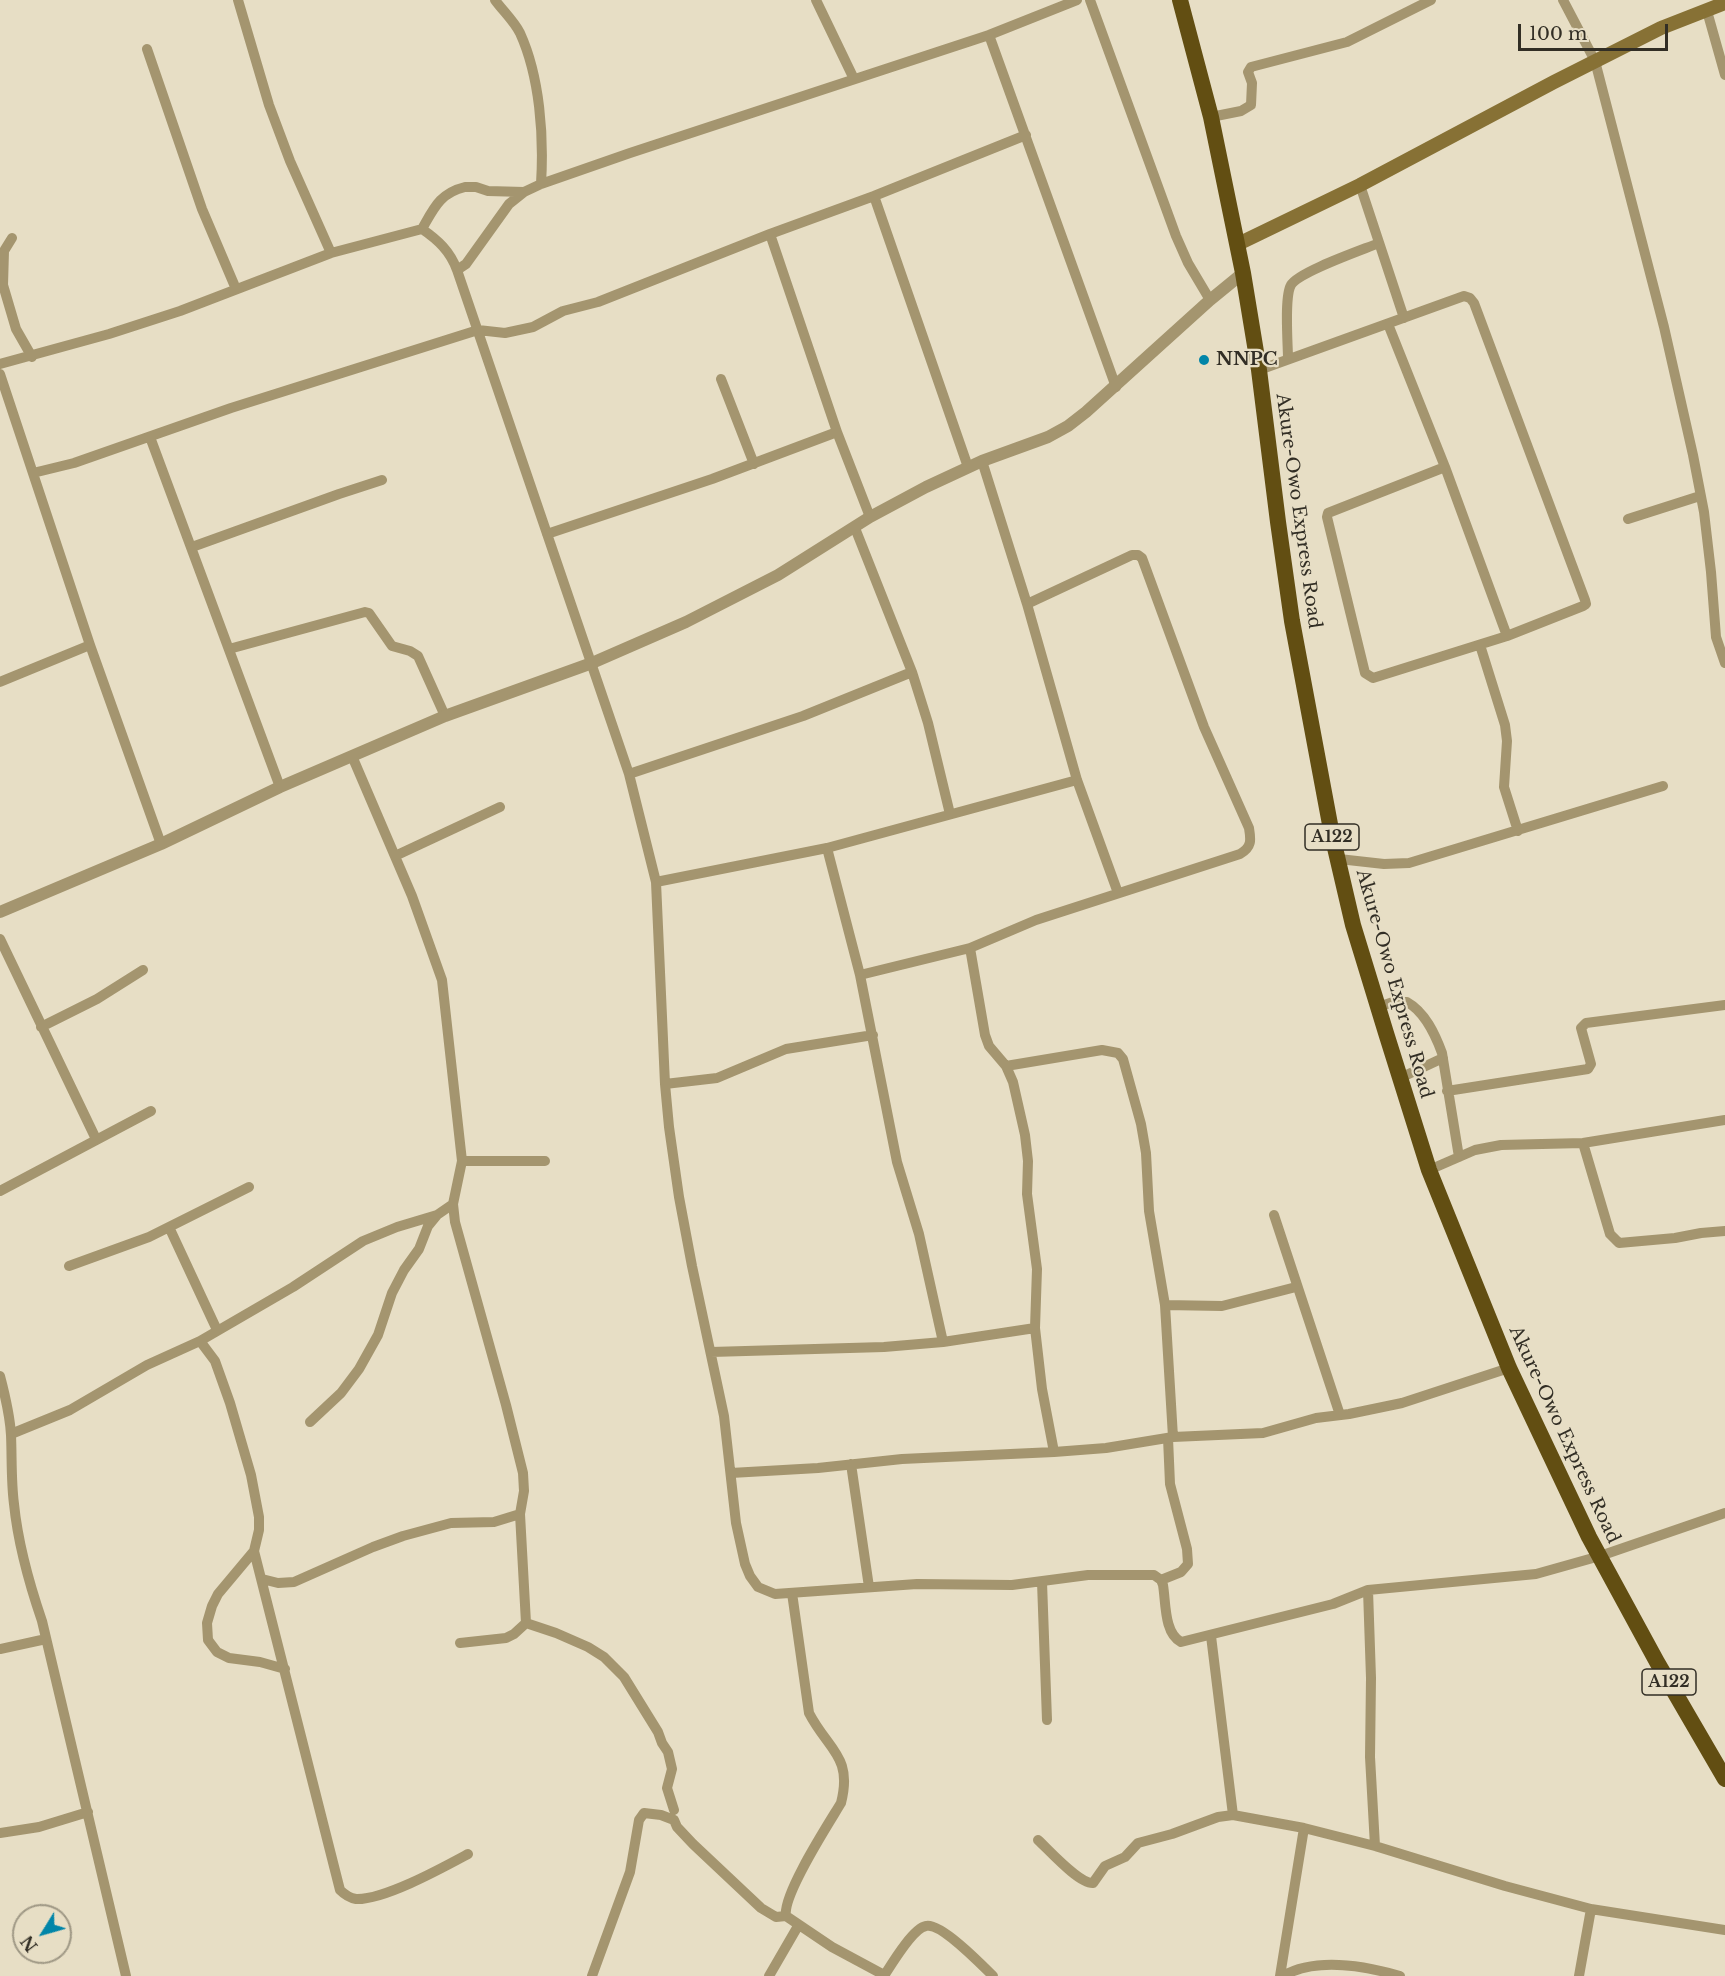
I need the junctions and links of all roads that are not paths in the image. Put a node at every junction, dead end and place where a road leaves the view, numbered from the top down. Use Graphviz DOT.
graph roads {
  1 [pos="238,0"];
  2 [pos="495,0"];
  3 [pos="816,0"];
  4 [pos="1077,0"];
  5 [pos="1090,0"];
  6 [pos="1180,0"];
  7 [pos="1431,0"];
  8 [pos="1563,0"];
  9 [pos="1725,3"];
  10 [pos="1707,11"];
  11 [pos="989,35"];
  12 [pos="147,49"];
  13 [pos="1595,61"];
  14 [pos="1725,75"];
  15 [pos="854,79"];
  16 [pos="1211,117"];
  17 [pos="1026,135"];
  18 [pos="541,184"];
  19 [pos="1360,185"];
  20 [pos="524,192"];
  21 [pos="874,196"];
  22 [pos="422,229"];
  23 [pos="770,234"];
  24 [pos="12,238"];
  25 [pos="1379,243"];
  26 [pos="1238,244"];
  27 [pos="331,253"];
  28 [pos="457,270"];
  29 [pos="1243,273"];
  30 [pos="236,288"];
  31 [pos="1210,300"];
  32 [pos="1404,318"];
  33 [pos="1388,324"];
  34 [pos="478,330"];
  35 [pos="32,357"];
  36 [pos="1288,359"];
  37 [pos="0,364"];
  38 [pos="1259,370"];
  39 [pos="0,374"];
  40 [pos="721,379"];
  41 [pos="1116,387"];
  42 [pos="837,432"];
  43 [pos="150,437"];
  44 [pos="982,461"];
  45 [pos="754,464"];
  46 [pos="968,467"];
  47 [pos="1445,467"];
  48 [pos="33,473"];
  49 [pos="382,480"];
  50 [pos="1700,496"];
  51 [pos="870,517"];
  52 [pos="1628,519"];
  53 [pos="855,528"];
  54 [pos="547,534"];
  55 [pos="192,547"];
  56 [pos="1027,604"];
  57 [pos="1507,636"];
  58 [pos="90,645"];
  59 [pos="1480,645"];
  60 [pos="230,649"];
  61 [pos="592,663"];
  62 [pos="1725,663"];
  63 [pos="912,672"];
  64 [pos="0,682"];
  65 [pos="445,716"];
  66 [pos="352,756"];
  67 [pos="629,774"];
  68 [pos="1077,780"];
  69 [pos="1663,786"];
  70 [pos="280,788"];
  71 [pos="500,807"];
  72 [pos="950,814"];
  73 [pos="1518,831"];
  74 [pos="161,844"];
  75 [pos="827,848"];
  76 [pos="395,856"];
  77 [pos="1339,859"];
  78 [pos="656,882"];
  79 [pos="1118,893"];
  80 [pos="0,912"];
  81 [pos="0,939"];
  82 [pos="970,948"];
  83 [pos="143,970"];
  84 [pos="860,975"];
  85 [pos="1725,1005"];
  86 [pos="1378,1007"];
  87 [pos="41,1027"];
  88 [pos="873,1035"];
  89 [pos="1443,1058"];
  90 [pos="1006,1066"];
  91 [pos="1400,1078"];
  92 [pos="665,1084"];
  93 [pos="1447,1091"];
  94 [pos="151,1111"];
  95 [pos="1725,1120"];
  96 [pos="96,1139"];
  97 [pos="1583,1143"];
  98 [pos="1459,1157"];
  99 [pos="462,1161"];
  100 [pos="545,1161"];
  101 [pos="1429,1170"];
  102 [pos="249,1187"];
  103 [pos="0,1191"];
  104 [pos="453,1204"];
  105 [pos="437,1215"];
  106 [pos="1274,1215"];
  107 [pos="169,1227"];
  108 [pos="1725,1231"];
  109 [pos="69,1266"];
  110 [pos="1296,1287"];
  111 [pos="1165,1305"];
  112 [pos="1035,1328"];
  113 [pos="217,1330"];
  114 [pos="200,1341"];
  115 [pos="943,1342"];
  116 [pos="711,1352"];
  117 [pos="1509,1368"];
  118 [pos="0,1376"];
  119 [pos="1340,1415"];
  120 [pos="310,1422"];
  121 [pos="11,1434"];
  122 [pos="1171,1437"];
  123 [pos="1054,1452"];
  124 [pos="851,1464"];
  125 [pos="731,1473"];
  126 [pos="1725,1513"];
  127 [pos="520,1514"];
  128 [pos="254,1551"];
  129 [pos="1600,1556"];
  130 [pos="262,1579"];
  131 [pos="1161,1580"];
  132 [pos="1042,1582"];
  133 [pos="869,1587"];
  134 [pos="1368,1590"];
  135 [pos="792,1593"];
  136 [pos="526,1623"];
  137 [pos="1211,1636"];
  138 [pos="46,1639"];
  139 [pos="460,1643"];
  140 [pos="0,1649"];
  141 [pos="285,1668"];
  142 [pos="1047,1719"];
  143 [pos="1723,1772"];
  144 [pos="674,1810"];
  145 [pos="88,1812"];
  146 [pos="1233,1815"];
  147 [pos="1304,1828"];
  148 [pos="0,1833"];
  149 [pos="1038,1840"];
  150 [pos="1375,1846"];
  151 [pos="468,1854"];
  152 [pos="1591,1909"];
  153 [pos="786,1916"];
  154 [pos="798,1926"];
  155 [pos="1725,1930"];
  156 [pos="884,1975"];
  157 [pos="126,1976"];
  158 [pos="592,1976"];
  159 [pos="769,1976"];
  160 [pos="993,1976"];
  161 [pos="1282,1976"];
  162 [pos="1400,1976"];
  163 [pos="1579,1976"];
  1 -- 27 [label="street"];
  2 -- 18 [label="street"];
  3 -- 15 [label="street"];
  4 -- 11 [label="street"];
  5 -- 31 [label="street"];
  6 -- 16 [label="highway, Akure-Owo Express Road / A122"];
  7 -- 16 [label="street"];
  8 -- 13 [label="street"];
  9 -- 10 [label="main road"];
  10 -- 13 [label="main road"];
  10 -- 14 [label="street"];
  11 -- 15 [label="street"];
  11 -- 17 [label="street"];
  12 -- 30 [label="street"];
  13 -- 19 [label="main road"];
  13 -- 50 [label="street"];
  15 -- 18 [label="street"];
  16 -- 26 [label="highway, Akure-Owo Express Road / A122"];
  17 -- 21 [label="street"];
  17 -- 41 [label="street"];
  18 -- 20 [label="street"];
  19 -- 25 [label="street"];
  19 -- 26 [label="main road"];
  20 -- 22 [label="street"];
  20 -- 28 [label="street"];
  21 -- 23 [label="street"];
  21 -- 46 [label="street"];
  22 -- 27 [label="street"];
  22 -- 28 [label="street"];
  23 -- 34 [label="street"];
  23 -- 42 [label="street"];
  24 -- 35 [label="street"];
  25 -- 32 [label="street"];
  25 -- 36 [label="street"];
  26 -- 29 [label="highway, Akure-Owo Express Road / A122"];
  27 -- 30 [label="street"];
  28 -- 34 [label="street"];
  29 -- 31 [label="street"];
  29 -- 38 [label="highway, Akure-Owo Express Road / A122"];
  30 -- 35 [label="street"];
  31 -- 41 [label="street"];
  32 -- 33 [label="street"];
  32 -- 57 [label="street"];
  33 -- 36 [label="street"];
  33 -- 47 [label="street"];
  34 -- 43 [label="street"];
  34 -- 54 [label="street"];
  35 -- 37 [label="street"];
  36 -- 38 [label="street"];
  38 -- 77 [label="highway, Akure-Owo Express Road / A122"];
  39 -- 48 [label="street"];
  40 -- 45 [label="street"];
  41 -- 44 [label="street"];
  42 -- 45 [label="street"];
  42 -- 51 [label="street"];
  43 -- 48 [label="street"];
  43 -- 55 [label="street"];
  44 -- 46 [label="street"];
  44 -- 56 [label="street"];
  45 -- 54 [label="street"];
  46 -- 51 [label="street"];
  47 -- 57 [label="street"];
  47 -- 59 [label="street"];
  48 -- 58 [label="street"];
  49 -- 55 [label="street"];
  50 -- 52 [label="street"];
  50 -- 62 [label="street"];
  51 -- 53 [label="street"];
  53 -- 61 [label="street"];
  53 -- 63 [label="street"];
  54 -- 61 [label="street"];
  55 -- 60 [label="street"];
  56 -- 68 [label="street"];
  56 -- 79 [label="street"];
  57 -- 59 [label="street"];
  58 -- 64 [label="street"];
  58 -- 74 [label="street"];
  59 -- 73 [label="street"];
  60 -- 65 [label="street"];
  60 -- 70 [label="street"];
  61 -- 65 [label="street"];
  61 -- 67 [label="street"];
  63 -- 67 [label="street"];
  63 -- 72 [label="street"];
  65 -- 66 [label="street"];
  66 -- 70 [label="street"];
  66 -- 76 [label="street"];
  67 -- 78 [label="street"];
  68 -- 72 [label="street"];
  68 -- 79 [label="street"];
  69 -- 73 [label="street"];
  70 -- 74 [label="street"];
  71 -- 76 [label="street"];
  72 -- 75 [label="street"];
  73 -- 77 [label="street"];
  74 -- 80 [label="street"];
  75 -- 78 [label="street"];
  75 -- 84 [label="street"];
  76 -- 99 [label="street"];
  77 -- 86 [label="highway, Akure-Owo Express Road / A122"];
  78 -- 92 [label="street"];
  79 -- 82 [label="street"];
  81 -- 87 [label="street"];
  82 -- 84 [label="street"];
  82 -- 90 [label="street"];
  83 -- 87 [label="street"];
  84 -- 88 [label="street"];
  85 -- 93 [label="street"];
  86 -- 89 [label="street"];
  86 -- 91 [label="highway, Akure-Owo Express Road / A122"];
  87 -- 96 [label="street"];
  88 -- 92 [label="street"];
  88 -- 115 [label="street"];
  89 -- 91 [label="street"];
  89 -- 93 [label="street"];
  90 -- 111 [label="street"];
  90 -- 112 [label="street"];
  91 -- 101 [label="highway, Akure-Owo Express Road / A122"];
  92 -- 116 [label="street"];
  93 -- 98 [label="street"];
  94 -- 96 [label="street"];
  95 -- 97 [label="street"];
  96 -- 103 [label="street"];
  97 -- 98 [label="street"];
  97 -- 108 [label="street"];
  98 -- 101 [label="street"];
  99 -- 100 [label="street"];
  99 -- 104 [label="street"];
  101 -- 117 [label="highway, Akure-Owo Express Road / A122"];
  102 -- 107 [label="street"];
  104 -- 105 [label="street"];
  104 -- 127 [label="street"];
  105 -- 113 [label="street"];
  105 -- 120 [label="street"];
  106 -- 110 [label="street"];
  107 -- 109 [label="street"];
  107 -- 113 [label="street"];
  110 -- 111 [label="street"];
  110 -- 119 [label="street"];
  111 -- 122 [label="street"];
  112 -- 115 [label="street"];
  112 -- 123 [label="street"];
  113 -- 114 [label="street"];
  114 -- 121 [label="street"];
  114 -- 128 [label="street"];
  115 -- 116 [label="street"];
  116 -- 125 [label="street"];
  117 -- 119 [label="street"];
  117 -- 129 [label="highway, Akure-Owo Express Road / A122"];
  118 -- 121 [label="street"];
  119 -- 122 [label="street"];
  121 -- 138 [label="street"];
  122 -- 123 [label="street"];
  122 -- 131 [label="street"];
  123 -- 124 [label="street"];
  124 -- 125 [label="street"];
  124 -- 133 [label="street"];
  125 -- 135 [label="street"];
  126 -- 129 [label="street"];
  127 -- 130 [label="street"];
  127 -- 136 [label="street"];
  128 -- 130 [label="street"];
  128 -- 141 [label="street"];
  129 -- 134 [label="street"];
  129 -- 143 [label="highway, Akure-Owo Express Road / A122"];
  130 -- 141 [label="street"];
  131 -- 132 [label="street"];
  131 -- 137 [label="street"];
  132 -- 133 [label="street"];
  132 -- 142 [label="street"];
  133 -- 135 [label="street"];
  134 -- 137 [label="street"];
  134 -- 150 [label="street"];
  135 -- 153 [label="street"];
  136 -- 139 [label="street"];
  136 -- 144 [label="street"];
  137 -- 146 [label="street"];
  138 -- 140 [label="street"];
  138 -- 145 [label="street"];
  141 -- 151 [label="street"];
  145 -- 148 [label="street"];
  145 -- 157 [label="street"];
  146 -- 147 [label="street"];
  146 -- 149 [label="street"];
  147 -- 150 [label="street"];
  147 -- 161 [label="street"];
  150 -- 152 [label="street"];
  152 -- 155 [label="street"];
  152 -- 163 [label="street"];
  153 -- 154 [label="street"];
  153 -- 158 [label="street"];
  154 -- 156 [label="street"];
  154 -- 159 [label="street"];
  156 -- 160 [label="street"];
  161 -- 162 [label="street"];
}
